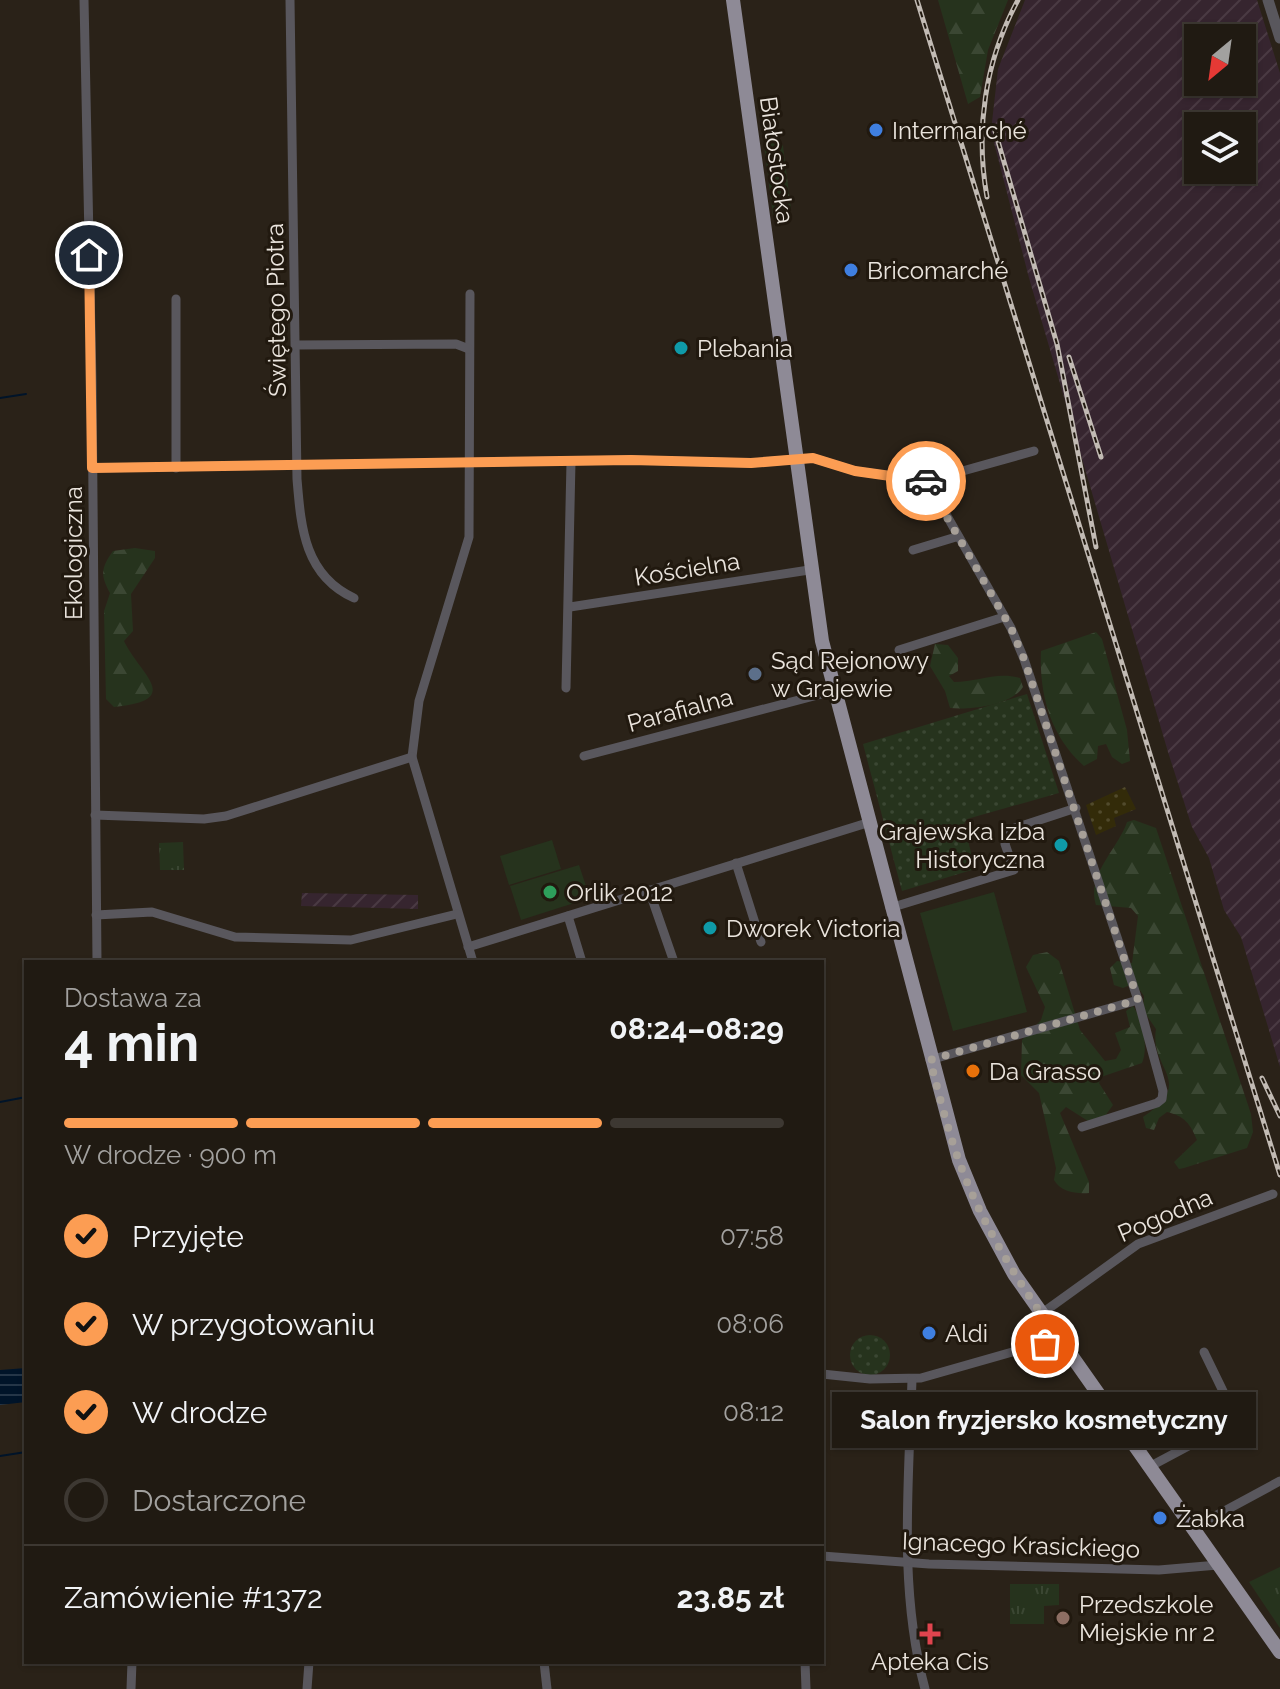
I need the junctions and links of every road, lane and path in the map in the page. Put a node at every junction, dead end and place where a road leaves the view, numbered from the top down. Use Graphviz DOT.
graph roads {
  1 [pos="84,0"];
  2 [pos="290,0"];
  3 [pos="733,0"];
  4 [pos="1268,0"];
  5 [pos="1280,38"];
  6 [pos="470,294"];
  7 [pos="176,299"];
  8 [pos="296,345"];
  9 [pos="469,349"];
  10 [pos="1034,451"];
  11 [pos="794,458"];
  12 [pos="571,462"];
  13 [pos="298,465"];
  14 [pos="472,465"];
  15 [pos="92,468"];
  16 [pos="176,468"];
  17 [pos="927,481"];
  18 [pos="956,537"];
  19 [pos="913,550"];
  20 [pos="809,570"];
  21 [pos="354,598"];
  22 [pos="570,607"];
  23 [pos="1004,617"];
  24 [pos="899,650"];
  25 [pos="566,688"];
  26 [pos="833,691"];
  27 [pos="584,756"];
  28 [pos="412,757"];
  29 [pos="1076,808"];
  30 [pos="95,815"];
  31 [pos="867,823"];
  32 [pos="736,863"];
  33 [pos="649,890"];
  34 [pos="890,908"];
  35 [pos="457,914"];
  36 [pos="96,915"];
  37 [pos="568,916"];
  38 [pos="761,942"];
  39 [pos="468,947"];
  40 [pos="97,960"];
  41 [pos="472,960"];
  42 [pos="581,960"];
  43 [pos="673,960"];
  44 [pos="1138,1000"];
  45 [pos="930,1060"];
  46 [pos="1082,1127"];
  47 [pos="1273,1194"];
  48 [pos="1041,1314"];
  49 [pos="1058,1339"];
  50 [pos="1204,1352"];
  51 [pos="824,1374"];
  52 [pos="912,1379"];
  53 [pos="1149,1467"];
  54 [pos="1280,1481"];
  55 [pos="1193,1528"];
  56 [pos="824,1556"];
  57 [pos="908,1563"];
  58 [pos="1218,1565"];
  59 [pos="1280,1652"];
  60 [pos="132,1664"];
  61 [pos="309,1664"];
  62 [pos="544,1664"];
  63 [pos="805,1664"];
  64 [pos="131,1689"];
  65 [pos="307,1689"];
  66 [pos="547,1689"];
  67 [pos="806,1689"];
  68 [pos="925,1689"];
  1 -- 15 [label="street, Ekologiczna"];
  2 -- 8 [label="street, Świętego Piotra"];
  3 -- 11 [label="main road, Białostocka"];
  4 -- 5 [label="street"];
  6 -- 9 [label="street"];
  7 -- 16 [label="street"];
  8 -- 9 [label="street"];
  8 -- 13 [label="street, Świętego Piotra"];
  9 -- 14 [label="street"];
  10 -- 17 [label="street"];
  11 -- 12 [label="street"];
  11 -- 17 [label="street"];
  11 -- 20 [label="main road, Białostocka"];
  12 -- 14 [label="street"];
  12 -- 22 [label="street"];
  13 -- 14 [label="street"];
  13 -- 16 [label="street"];
  13 -- 21 [label="street, Świętego Piotra"];
  14 -- 28 [label="street"];
  15 -- 16 [label="street"];
  15 -- 30 [label="street, Ekologiczna"];
  17 -- 18 [label="street"];
  18 -- 19 [label="street"];
  18 -- 23 [label="street"];
  20 -- 22 [label="street, Kościelna"];
  20 -- 26 [label="main road, Białostocka"];
  22 -- 25 [label="street"];
  23 -- 24 [label="street"];
  23 -- 29 [label="street"];
  26 -- 27 [label="street, Parafialna"];
  26 -- 31 [label="main road, Białostocka"];
  28 -- 30 [label="street"];
  28 -- 35 [label="street"];
  29 -- 34 [label="street"];
  29 -- 44 [label="street"];
  30 -- 36 [label="street, Ekologiczna"];
  31 -- 32 [label="street"];
  31 -- 34 [label="main road, Białostocka"];
  32 -- 33 [label="street"];
  32 -- 38 [label="street"];
  33 -- 37 [label="street"];
  33 -- 43 [label="street"];
  34 -- 45 [label="main road, Białostocka"];
  35 -- 36 [label="street"];
  35 -- 39 [label="street"];
  36 -- 40 [label="street, Ekologiczna"];
  37 -- 39 [label="street"];
  37 -- 42 [label="street"];
  39 -- 41 [label="street"];
  44 -- 45 [label="street"];
  44 -- 46 [label="street"];
  45 -- 48 [label="main road, Białostocka"];
  47 -- 48 [label="street, Pogodna"];
  48 -- 49 [label="main road, Białostocka"];
  49 -- 52 [label="street"];
  49 -- 53 [label="main road, Białostocka"];
  50 -- 53 [label="street"];
  51 -- 52 [label="street"];
  52 -- 57 [label="street"];
  53 -- 55 [label="main road, Białostocka"];
  54 -- 55 [label="street"];
  55 -- 58 [label="main road, Białostocka"];
  56 -- 57 [label="street, Ignacego Krasickiego"];
  57 -- 58 [label="street, Ignacego Krasickiego"];
  57 -- 68 [label="street"];
  58 -- 59 [label="main road, Białostocka"];
  60 -- 64 [label="street"];
  61 -- 65 [label="street"];
  62 -- 66 [label="street"];
  63 -- 67 [label="street"];
}
